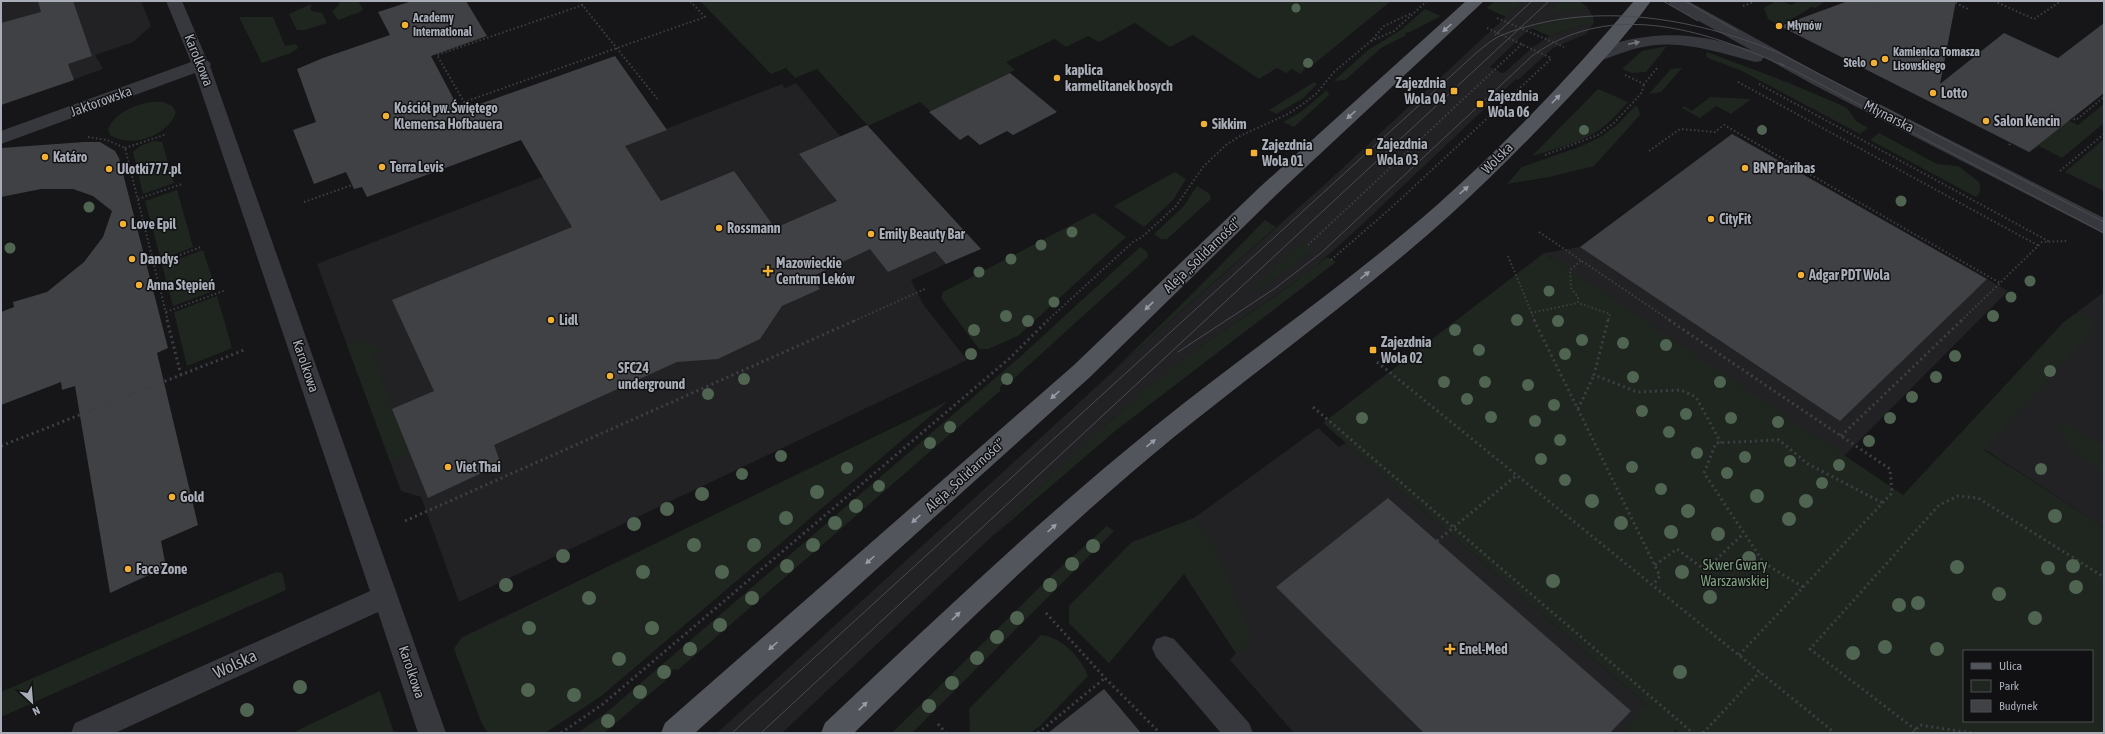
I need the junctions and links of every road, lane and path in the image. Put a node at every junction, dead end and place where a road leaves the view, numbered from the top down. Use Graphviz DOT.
graph roads {
  1 [pos="174,1"];
  2 [pos="579,1"];
  3 [pos="690,1"];
  4 [pos="1427,1"];
  5 [pos="1476,1"];
  6 [pos="1643,1"];
  7 [pos="1676,1"];
  8 [pos="1756,1"];
  9 [pos="1884,1"];
  10 [pos="1952,1"];
  11 [pos="1994,1"];
  12 [pos="2060,1"];
  13 [pos="582,5"];
  14 [pos="1739,7"];
  15 [pos="1970,10"];
  16 [pos="1412,13"];
  17 [pos="1502,20"];
  18 [pos="1852,22"];
  19 [pos="1491,30"];
  20 [pos="1371,42"];
  21 [pos="1522,44"];
  22 [pos="1558,45"];
  23 [pos="618,48"];
  24 [pos="1544,54"];
  25 [pos="1597,56"];
  26 [pos="1552,58"];
  27 [pos="202,64"];
  28 [pos="1818,80"];
  29 [pos="1736,81"];
  30 [pos="1756,82"];
  31 [pos="1644,84"];
  32 [pos="2104,97"];
  33 [pos="659,101"];
  34 [pos="166,134"];
  35 [pos="2104,134"];
  36 [pos="86,137"];
  37 [pos="1,138"];
  38 [pos="2006,147"];
  39 [pos="125,148"];
  40 [pos="1649,151"];
  41 [pos="1543,156"];
  42 [pos="2059,172"];
  43 [pos="182,184"];
  44 [pos="352,185"];
  45 [pos="138,200"];
  46 [pos="304,202"];
  47 [pos="2104,227"];
  48 [pos="1539,232"];
  49 [pos="2074,240"];
  50 [pos="2051,242"];
  51 [pos="1308,245"];
  52 [pos="2039,246"];
  53 [pos="201,247"];
  54 [pos="1508,256"];
  55 [pos="1331,260"];
  56 [pos="1581,261"];
  57 [pos="154,265"];
  58 [pos="2000,283"];
  59 [pos="925,289"];
  60 [pos="226,290"];
  61 [pos="1578,303"];
  62 [pos="166,312"];
  63 [pos="1531,313"];
  64 [pos="244,350"];
  65 [pos="1377,362"];
  66 [pos="181,375"];
  67 [pos="1594,375"];
  68 [pos="1313,407"];
  69 [pos="1578,409"];
  70 [pos="1841,436"];
  71 [pos="1721,443"];
  72 [pos="1,446"];
  73 [pos="1517,475"];
  74 [pos="1883,503"];
  75 [pos="405,522"];
  76 [pos="1453,527"];
  77 [pos="1744,534"];
  78 [pos="1437,541"];
  79 [pos="1655,565"];
  80 [pos="2104,577"];
  81 [pos="1652,585"];
  82 [pos="1803,587"];
  83 [pos="386,596"];
  84 [pos="1046,613"];
  85 [pos="1165,648"];
  86 [pos="1739,655"];
  87 [pos="1760,672"];
  88 [pos="1105,678"];
  89 [pos="938,724"];
  90 [pos="1915,732"];
  91 [pos="84,733"];
  92 [pos="432,733"];
  93 [pos="561,733"];
  94 [pos="675,733"];
  95 [pos="834,733"];
  96 [pos="946,733"];
  97 [pos="1038,733"];
  98 [pos="1160,733"];
  99 [pos="1239,733"];
  100 [pos="1693,733"];
  101 [pos="1703,733"];
  102 [pos="1836,733"];
  103 [pos="1972,733"];
  1 -- 27 [label="street, Karolkowa"];
  2 -- 13 [label="path"];
  3 -- 23 [label="path"];
  4 -- 16 [label="path"];
  5 -- 94 [label="main road, Aleja „Solidarności”, one-way"];
  6 -- 25 [label="main road, Wolska"];
  7 -- 28 [label="street, Młynarska"];
  8 -- 14 [label="path"];
  9 -- 18 [label="path"];
  10 -- 15 [label="path"];
  11 -- 12 [label="path"];
  13 -- 23 [label="path"];
  13 -- 23 [label="path"];
  16 -- 20 [label="path"];
  16 -- 20 [label="path"];
  17 -- 22 [label="path"];
  19 -- 21 [label="path"];
  20 -- 93 [label="path"];
  21 -- 24 [label="path"];
  21 -- 51 [label="path"];
  23 -- 33 [label="path"];
  25 -- 28 [label="street, one-way"];
  95 -- 25 [label="main road, Wolska, one-way"];
  26 -- 55 [label="path"];
  27 -- 37 [label="street, Jaktorowska"];
  27 -- 83 [label="street, Karolkowa"];
  28 -- 47 [label="street, Młynarska"];
  29 -- 52 [label="path"];
  30 -- 50 [label="path"];
  31 -- 41 [label="path"];
  32 -- 38 [label="path"];
  34 -- 39 [label="path"];
  35 -- 42 [label="path"];
  36 -- 39 [label="path"];
  39 -- 45 [label="path"];
  40 -- 58 [label="path"];
  43 -- 45 [label="path"];
  44 -- 46 [label="path"];
  45 -- 57 [label="path"];
  48 -- 56 [label="path"];
  49 -- 50 [label="path"];
  50 -- 52 [label="path"];
  52 -- 58 [label="path"];
  53 -- 57 [label="path"];
  54 -- 63 [label="path"];
  56 -- 61 [label="path"];
  56 -- 70 [label="path"];
  57 -- 62 [label="path"];
  58 -- 70 [label="path"];
  59 -- 75 [label="path"];
  60 -- 62 [label="path"];
  61 -- 63 [label="path"];
  61 -- 67 [label="path"];
  62 -- 66 [label="path"];
  63 -- 69 [label="path"];
  64 -- 66 [label="path"];
  65 -- 73 [label="path"];
  66 -- 72 [label="path"];
  67 -- 69 [label="path"];
  67 -- 71 [label="path"];
  68 -- 76 [label="path"];
  69 -- 79 [label="path"];
  70 -- 74 [label="path"];
  71 -- 74 [label="path"];
  71 -- 77 [label="path"];
  73 -- 76 [label="path"];
  73 -- 81 [label="path"];
  74 -- 82 [label="path"];
  76 -- 78 [label="path"];
  76 -- 100 [label="path"];
  77 -- 79 [label="path"];
  77 -- 82 [label="path"];
  79 -- 81 [label="path"];
  80 -- 90 [label="path"];
  81 -- 86 [label="path"];
  82 -- 86 [label="path"];
  83 -- 91 [label="street, Wolska"];
  83 -- 92 [label="street, Karolkowa"];
  84 -- 88 [label="path"];
  85 -- 99 [label="street"];
  86 -- 87 [label="path"];
  87 -- 101 [label="path"];
  87 -- 102 [label="path"];
  88 -- 97 [label="path"];
  88 -- 98 [label="path"];
  89 -- 96 [label="path"];
  90 -- 103 [label="path"];
}
